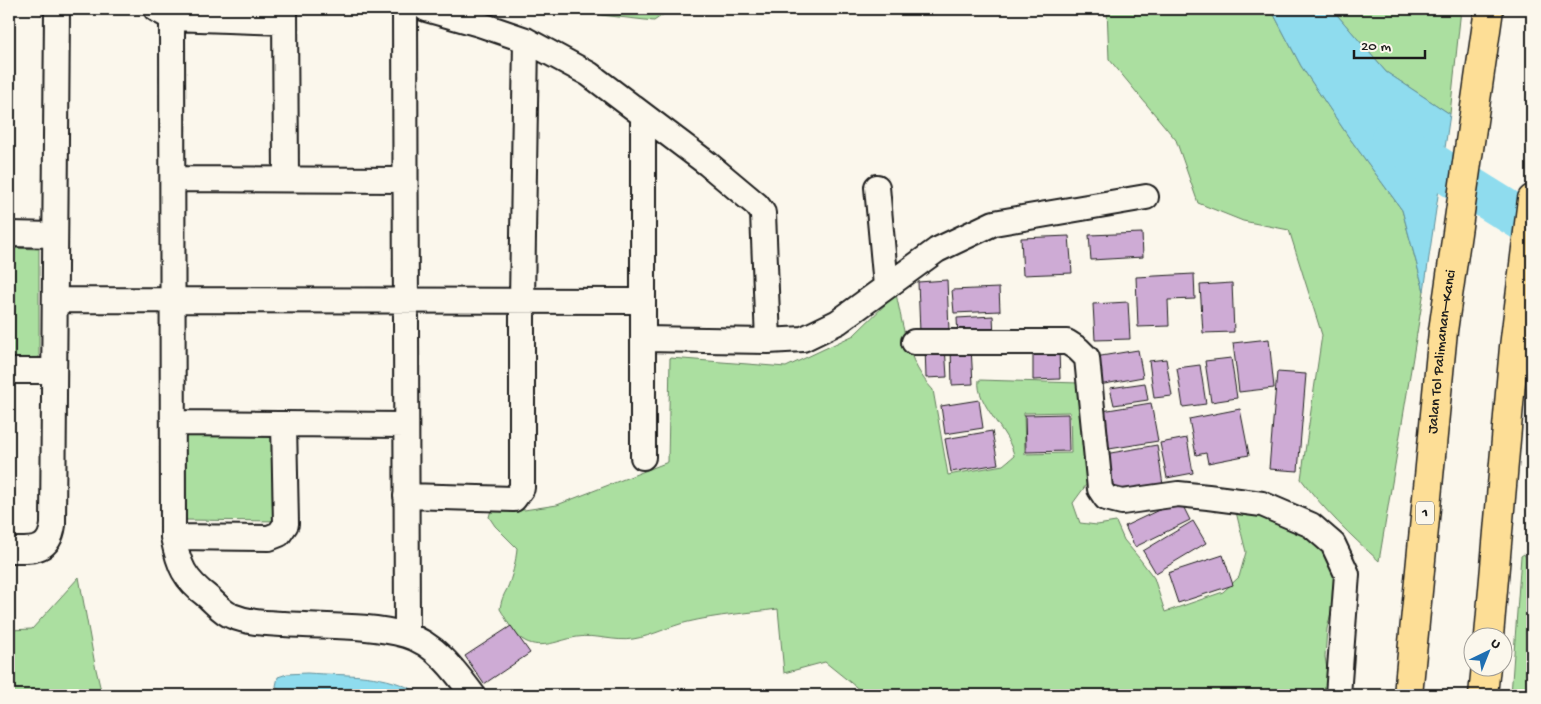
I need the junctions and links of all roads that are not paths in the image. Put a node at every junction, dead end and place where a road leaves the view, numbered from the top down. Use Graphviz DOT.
graph roads {
  1 [pos="57,9"];
  2 [pos="405,9"];
  3 [pos="431,9"];
  4 [pos="1489,9"];
  5 [pos="170,12"];
  6 [pos="285,15"];
  7 [pos="526,40"];
  8 [pos="643,115"];
  9 [pos="173,179"];
  10 [pos="286,179"];
  11 [pos="405,180"];
  12 [pos="877,187"];
  13 [pos="1146,196"];
  14 [pos="1532,199"];
  15 [pos="9,234"];
  16 [pos="55,235"];
  17 [pos="886,286"];
  18 [pos="55,300"];
  19 [pos="173,300"];
  20 [pos="406,301"];
  21 [pos="522,301"];
  22 [pos="643,301"];
  23 [pos="643,340"];
  24 [pos="768,341"];
  25 [pos="914,342"];
  26 [pos="9,371"];
  27 [pos="54,371"];
  28 [pos="173,423"];
  29 [pos="284,424"];
  30 [pos="406,425"];
  31 [pos="644,457"];
  32 [pos="406,496"];
  33 [pos="172,537"];
  34 [pos="9,550"];
  35 [pos="1489,626"];
  36 [pos="407,636"];
  37 [pos="1485,676"];
  38 [pos="473,695"];
  39 [pos="1338,695"];
  40 [pos="1408,695"];
  41 [pos="1483,695"];
  1 -- 16 [label="street"];
  2 -- 11 [label="street"];
  3 -- 7 [label="street"];
  4 -- 40 [label="highway, Jalan Tol Palimanan–Kanci / 1"];
  5 -- 6 [label="street"];
  5 -- 9 [label="street"];
  6 -- 10 [label="street"];
  7 -- 8 [label="street"];
  7 -- 21 [label="street"];
  8 -- 22 [label="street"];
  8 -- 24 [label="street"];
  9 -- 10 [label="street"];
  9 -- 19 [label="street"];
  10 -- 11 [label="street"];
  11 -- 20 [label="street"];
  12 -- 17 [label="street"];
  13 -- 17 [label="street"];
  14 -- 35 [label="highway"];
  15 -- 16 [label="street"];
  16 -- 18 [label="street"];
  17 -- 24 [label="street"];
  18 -- 19 [label="street"];
  18 -- 27 [label="street"];
  19 -- 20 [label="street"];
  19 -- 28 [label="street"];
  20 -- 21 [label="street"];
  20 -- 30 [label="street"];
  21 -- 22 [label="street"];
  21 -- 32 [label="street"];
  22 -- 23 [label="street"];
  23 -- 24 [label="street"];
  23 -- 31 [label="street"];
  25 -- 39 [label="street"];
  26 -- 27 [label="street"];
  27 -- 34 [label="street"];
  28 -- 29 [label="street"];
  28 -- 33 [label="street"];
  29 -- 30 [label="street"];
  29 -- 33 [label="street"];
  30 -- 32 [label="street"];
  32 -- 36 [label="street"];
  33 -- 36 [label="street"];
  36 -- 38 [label="street"];
  37 -- 41 [label="highway"];
}
